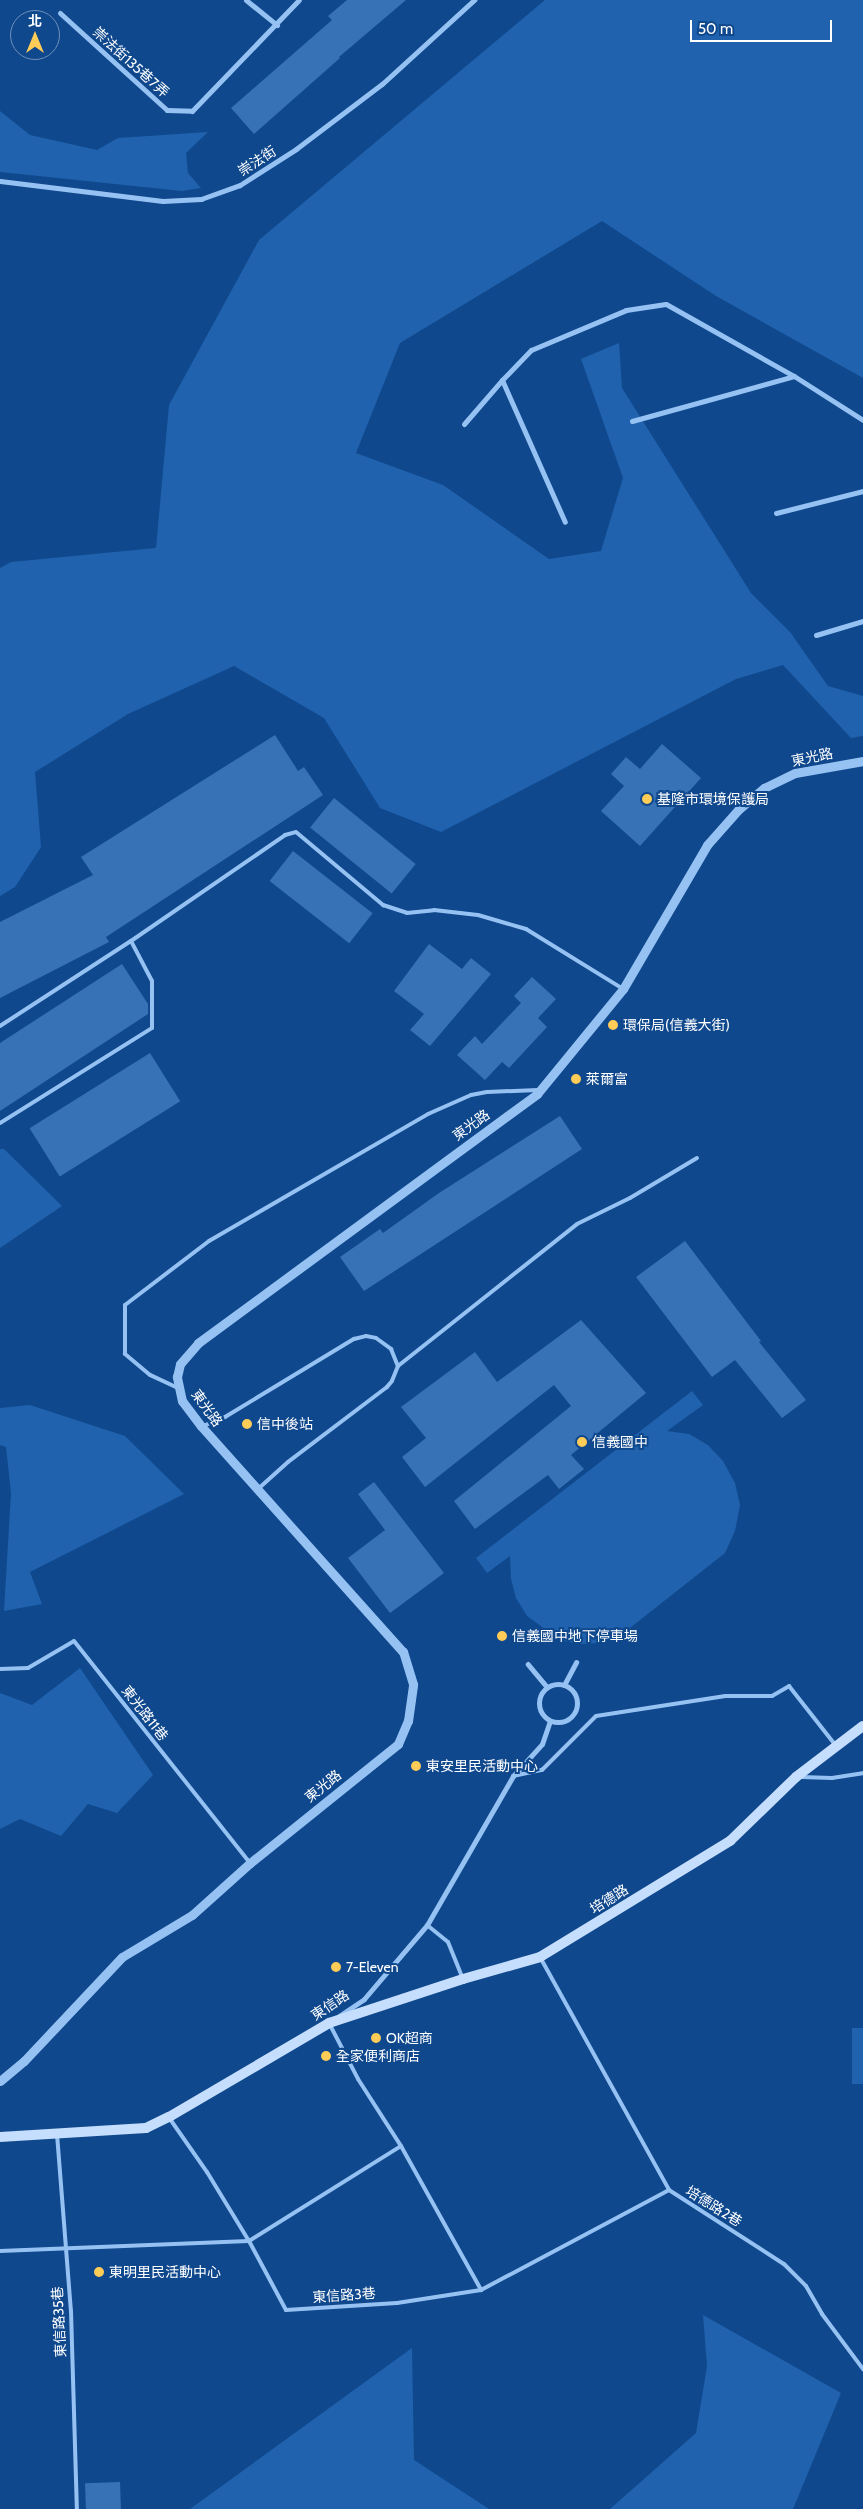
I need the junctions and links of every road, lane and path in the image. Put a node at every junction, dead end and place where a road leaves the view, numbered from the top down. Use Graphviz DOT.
graph roads {
  1 [pos="246,0"];
  2 [pos="299,0"];
  3 [pos="474,0"];
  4 [pos="60,13"];
  5 [pos="277,25"];
  6 [pos="0,181"];
  7 [pos="794,376"];
  8 [pos="502,380"];
  9 [pos="863,420"];
  10 [pos="632,421"];
  11 [pos="464,424"];
  12 [pos="863,491"];
  13 [pos="776,513"];
  14 [pos="565,522"];
  15 [pos="863,622"];
  16 [pos="816,634"];
  17 [pos="863,761"];
  18 [pos="131,941"];
  19 [pos="623,989"];
  20 [pos="0,1026"];
  21 [pos="540,1090"];
  22 [pos="0,1123"];
  23 [pos="698,1158"];
  24 [pos="398,1366"];
  25 [pos="178,1388"];
  26 [pos="201,1426"];
  27 [pos="258,1489"];
  28 [pos="576,1662"];
  29 [pos="528,1664"];
  30 [pos="0,1669"];
  31 [pos="564,1685"];
  32 [pos="547,1687"];
  33 [pos="550,1721"];
  34 [pos="863,1726"];
  35 [pos="837,1747"];
  36 [pos="863,1773"];
  37 [pos="513,1776"];
  38 [pos="796,1776"];
  39 [pos="250,1863"];
  40 [pos="427,1925"];
  41 [pos="540,1957"];
  42 [pos="463,1979"];
  43 [pos="329,2024"];
  44 [pos="0,2081"];
  45 [pos="170,2117"];
  46 [pos="57,2134"];
  47 [pos="0,2137"];
  48 [pos="401,2146"];
  49 [pos="669,2190"];
  50 [pos="249,2241"];
  51 [pos="66,2249"];
  52 [pos="0,2251"];
  53 [pos="481,2290"];
  54 [pos="863,2369"];
  55 [pos="77,2509"];
  1 -- 5 [label="street"];
  2 -- 5 [label="street, 崇法街135巷7弄"];
  3 -- 6 [label="street, 崇法街"];
  4 -- 5 [label="street, 崇法街135巷7弄"];
  7 -- 8 [label="street"];
  7 -- 9 [label="street"];
  7 -- 10 [label="street"];
  8 -- 11 [label="street"];
  8 -- 14 [label="street"];
  12 -- 13 [label="street"];
  15 -- 16 [label="street"];
  17 -- 19 [label="street, 東光路"];
  18 -- 19 [label="lane"];
  18 -- 20 [label="lane"];
  18 -- 22 [label="lane"];
  19 -- 21 [label="street, 東光路"];
  21 -- 25 [label="street, 東光路"];
  21 -- 25 [label="lane"];
  23 -- 24 [label="lane"];
  24 -- 26 [label="lane"];
  24 -- 27 [label="lane"];
  25 -- 26 [label="street, 東光路"];
  26 -- 27 [label="street, 東光路"];
  27 -- 39 [label="street, 東光路"];
  28 -- 31 [label="street"];
  29 -- 32 [label="street"];
  30 -- 39 [label="lane, 東光路11巷"];
  31 -- 32 [label="street"];
  31 -- 33 [label="street"];
  32 -- 33 [label="street"];
  33 -- 37 [label="street, 東信路"];
  34 -- 35 [label="main road, 培德路"];
  35 -- 37 [label="lane"];
  35 -- 38 [label="main road, 培德路"];
  36 -- 38 [label="lane"];
  37 -- 40 [label="street, 東信路"];
  38 -- 41 [label="main road, 培德路"];
  39 -- 44 [label="street, 東光路"];
  40 -- 42 [label="lane"];
  40 -- 43 [label="street, 東信路"];
  41 -- 42 [label="main road, 培德路"];
  41 -- 49 [label="lane, 培德路2巷"];
  42 -- 43 [label="main road, 培德路"];
  43 -- 45 [label="main road, 東信路"];
  43 -- 48 [label="lane"];
  45 -- 46 [label="main road, 東信路"];
  45 -- 50 [label="lane, 東信路3巷"];
  46 -- 47 [label="main road, 東信路"];
  46 -- 51 [label="lane, 東信路35巷"];
  48 -- 50 [label="lane"];
  48 -- 53 [label="lane"];
  49 -- 53 [label="lane, 東信路3巷"];
  49 -- 54 [label="lane, 培德路2巷"];
  50 -- 51 [label="lane"];
  50 -- 53 [label="lane, 東信路3巷"];
  51 -- 52 [label="lane"];
  51 -- 55 [label="lane, 東信路35巷"];
}
